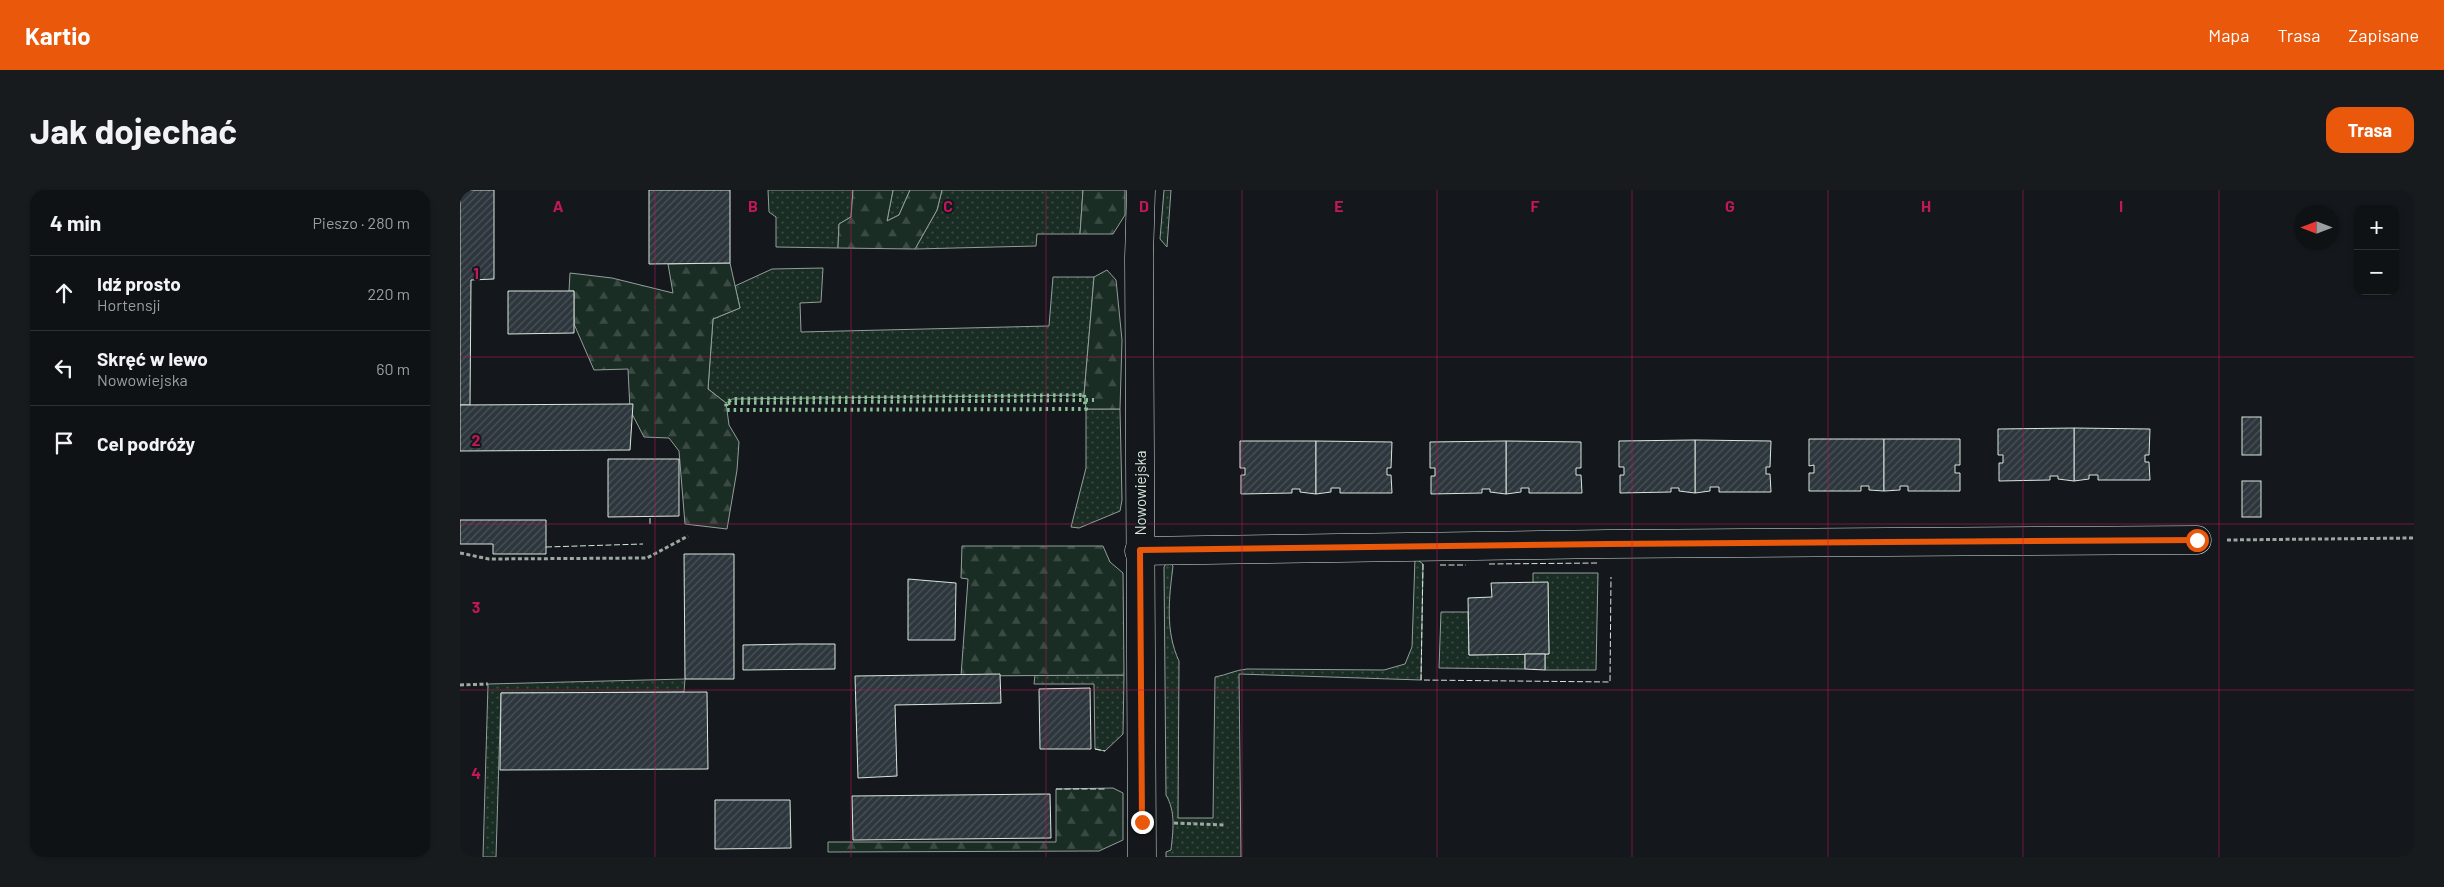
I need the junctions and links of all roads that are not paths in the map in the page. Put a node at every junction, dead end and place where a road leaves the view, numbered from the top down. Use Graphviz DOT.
graph roads {
  1 [pos="1141,190"];
  2 [pos="2197,540"];
  3 [pos="1140,550"];
  4 [pos="1142,857"];
  1 -- 3 [label="street, Nowowiejska"];
  2 -- 3 [label="street"];
  3 -- 4 [label="street, Nowowiejska"];
}
